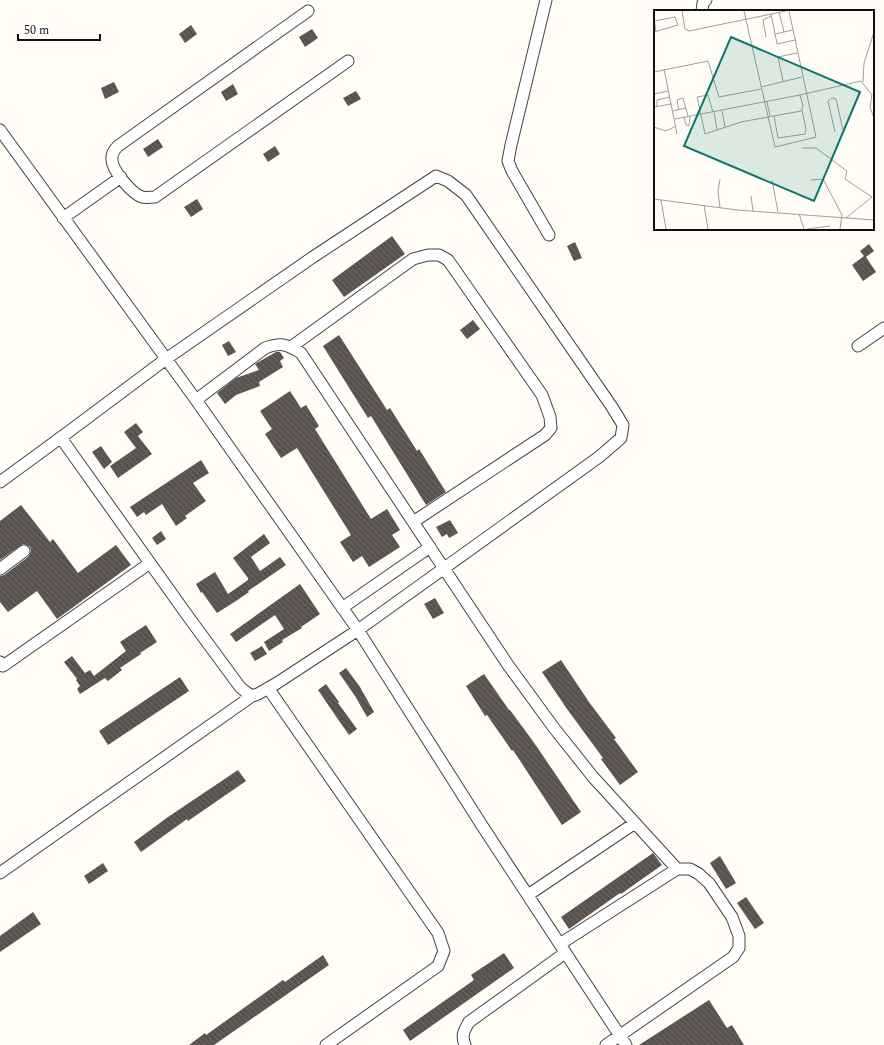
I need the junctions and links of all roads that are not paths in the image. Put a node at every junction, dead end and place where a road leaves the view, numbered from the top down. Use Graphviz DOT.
graph roads {
  1 [pos="546,0"];
  2 [pos="706,0"];
  3 [pos="702,10"];
  4 [pos="308,11"];
  5 [pos="348,61"];
  6 [pos="0,130"];
  7 [pos="121,177"];
  8 [pos="63,218"];
  9 [pos="549,235"];
  10 [pos="884,328"];
  11 [pos="858,346"];
  12 [pos="291,347"];
  13 [pos="166,359"];
  14 [pos="196,400"];
  15 [pos="61,438"];
  16 [pos="0,482"];
  17 [pos="413,522"];
  18 [pos="430,547"];
  19 [pos="24,551"];
  20 [pos="150,563"];
  21 [pos="0,569"];
  22 [pos="444,569"];
  23 [pos="342,608"];
  24 [pos="358,630"];
  25 [pos="1,665"];
  26 [pos="268,688"];
  27 [pos="252,696"];
  28 [pos="635,823"];
  29 [pos="677,869"];
  30 [pos="0,873"];
  31 [pos="528,895"];
  32 [pos="562,948"];
  33 [pos="623,1040"];
  34 [pos="326,1045"];
  35 [pos="465,1045"];
  36 [pos="606,1045"];
  1 -- 9 [label="street"];
  2 -- 3 [label="street"];
  4 -- 7 [label="street"];
  5 -- 7 [label="street"];
  6 -- 8 [label="street"];
  7 -- 8 [label="street"];
  8 -- 13 [label="street"];
  10 -- 11 [label="street"];
  12 -- 14 [label="street"];
  12 -- 17 [label="street"];
  12 -- 17 [label="street"];
  13 -- 14 [label="street"];
  13 -- 15 [label="street"];
  13 -- 22 [label="street"];
  14 -- 23 [label="street"];
  15 -- 16 [label="street"];
  15 -- 20 [label="street"];
  17 -- 18 [label="street"];
  18 -- 22 [label="street"];
  18 -- 23 [label="street"];
  19 -- 21 [label="street"];
  20 -- 25 [label="street"];
  20 -- 27 [label="street"];
  22 -- 24 [label="street"];
  22 -- 28 [label="street"];
  23 -- 24 [label="street"];
  24 -- 26 [label="street"];
  24 -- 31 [label="street"];
  26 -- 27 [label="street"];
  26 -- 34 [label="street"];
  27 -- 30 [label="street"];
  28 -- 29 [label="street"];
  28 -- 31 [label="street"];
  29 -- 32 [label="street"];
  29 -- 33 [label="street"];
  31 -- 32 [label="street"];
  32 -- 33 [label="street"];
  32 -- 35 [label="street"];
  33 -- 36 [label="street"];
}
